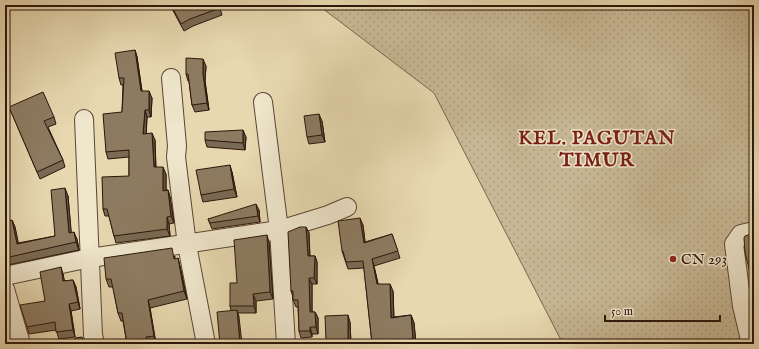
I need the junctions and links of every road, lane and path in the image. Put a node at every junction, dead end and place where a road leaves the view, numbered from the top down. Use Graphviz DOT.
graph roads {
  1 [pos="171,78"];
  2 [pos="263,102"];
  3 [pos="84,119"];
  4 [pos="347,207"];
  5 [pos="279,230"];
  6 [pos="754,231"];
  7 [pos="187,245"];
  8 [pos="90,258"];
  9 [pos="5,276"];
  10 [pos="5,289"];
  11 [pos="748,305"];
  12 [pos="21,344"];
  13 [pos="95,344"];
  14 [pos="206,344"];
  15 [pos="286,344"];
  16 [pos="751,344"];
  1 -- 7 [label="street"];
  2 -- 5 [label="street"];
  3 -- 8 [label="street"];
  4 -- 5 [label="street"];
  5 -- 7 [label="street"];
  5 -- 15 [label="street"];
  6 -- 11 [label="street"];
  7 -- 8 [label="street"];
  7 -- 14 [label="street"];
  8 -- 9 [label="street"];
  8 -- 13 [label="street"];
  10 -- 12 [label="street"];
  11 -- 16 [label="street"];
}
